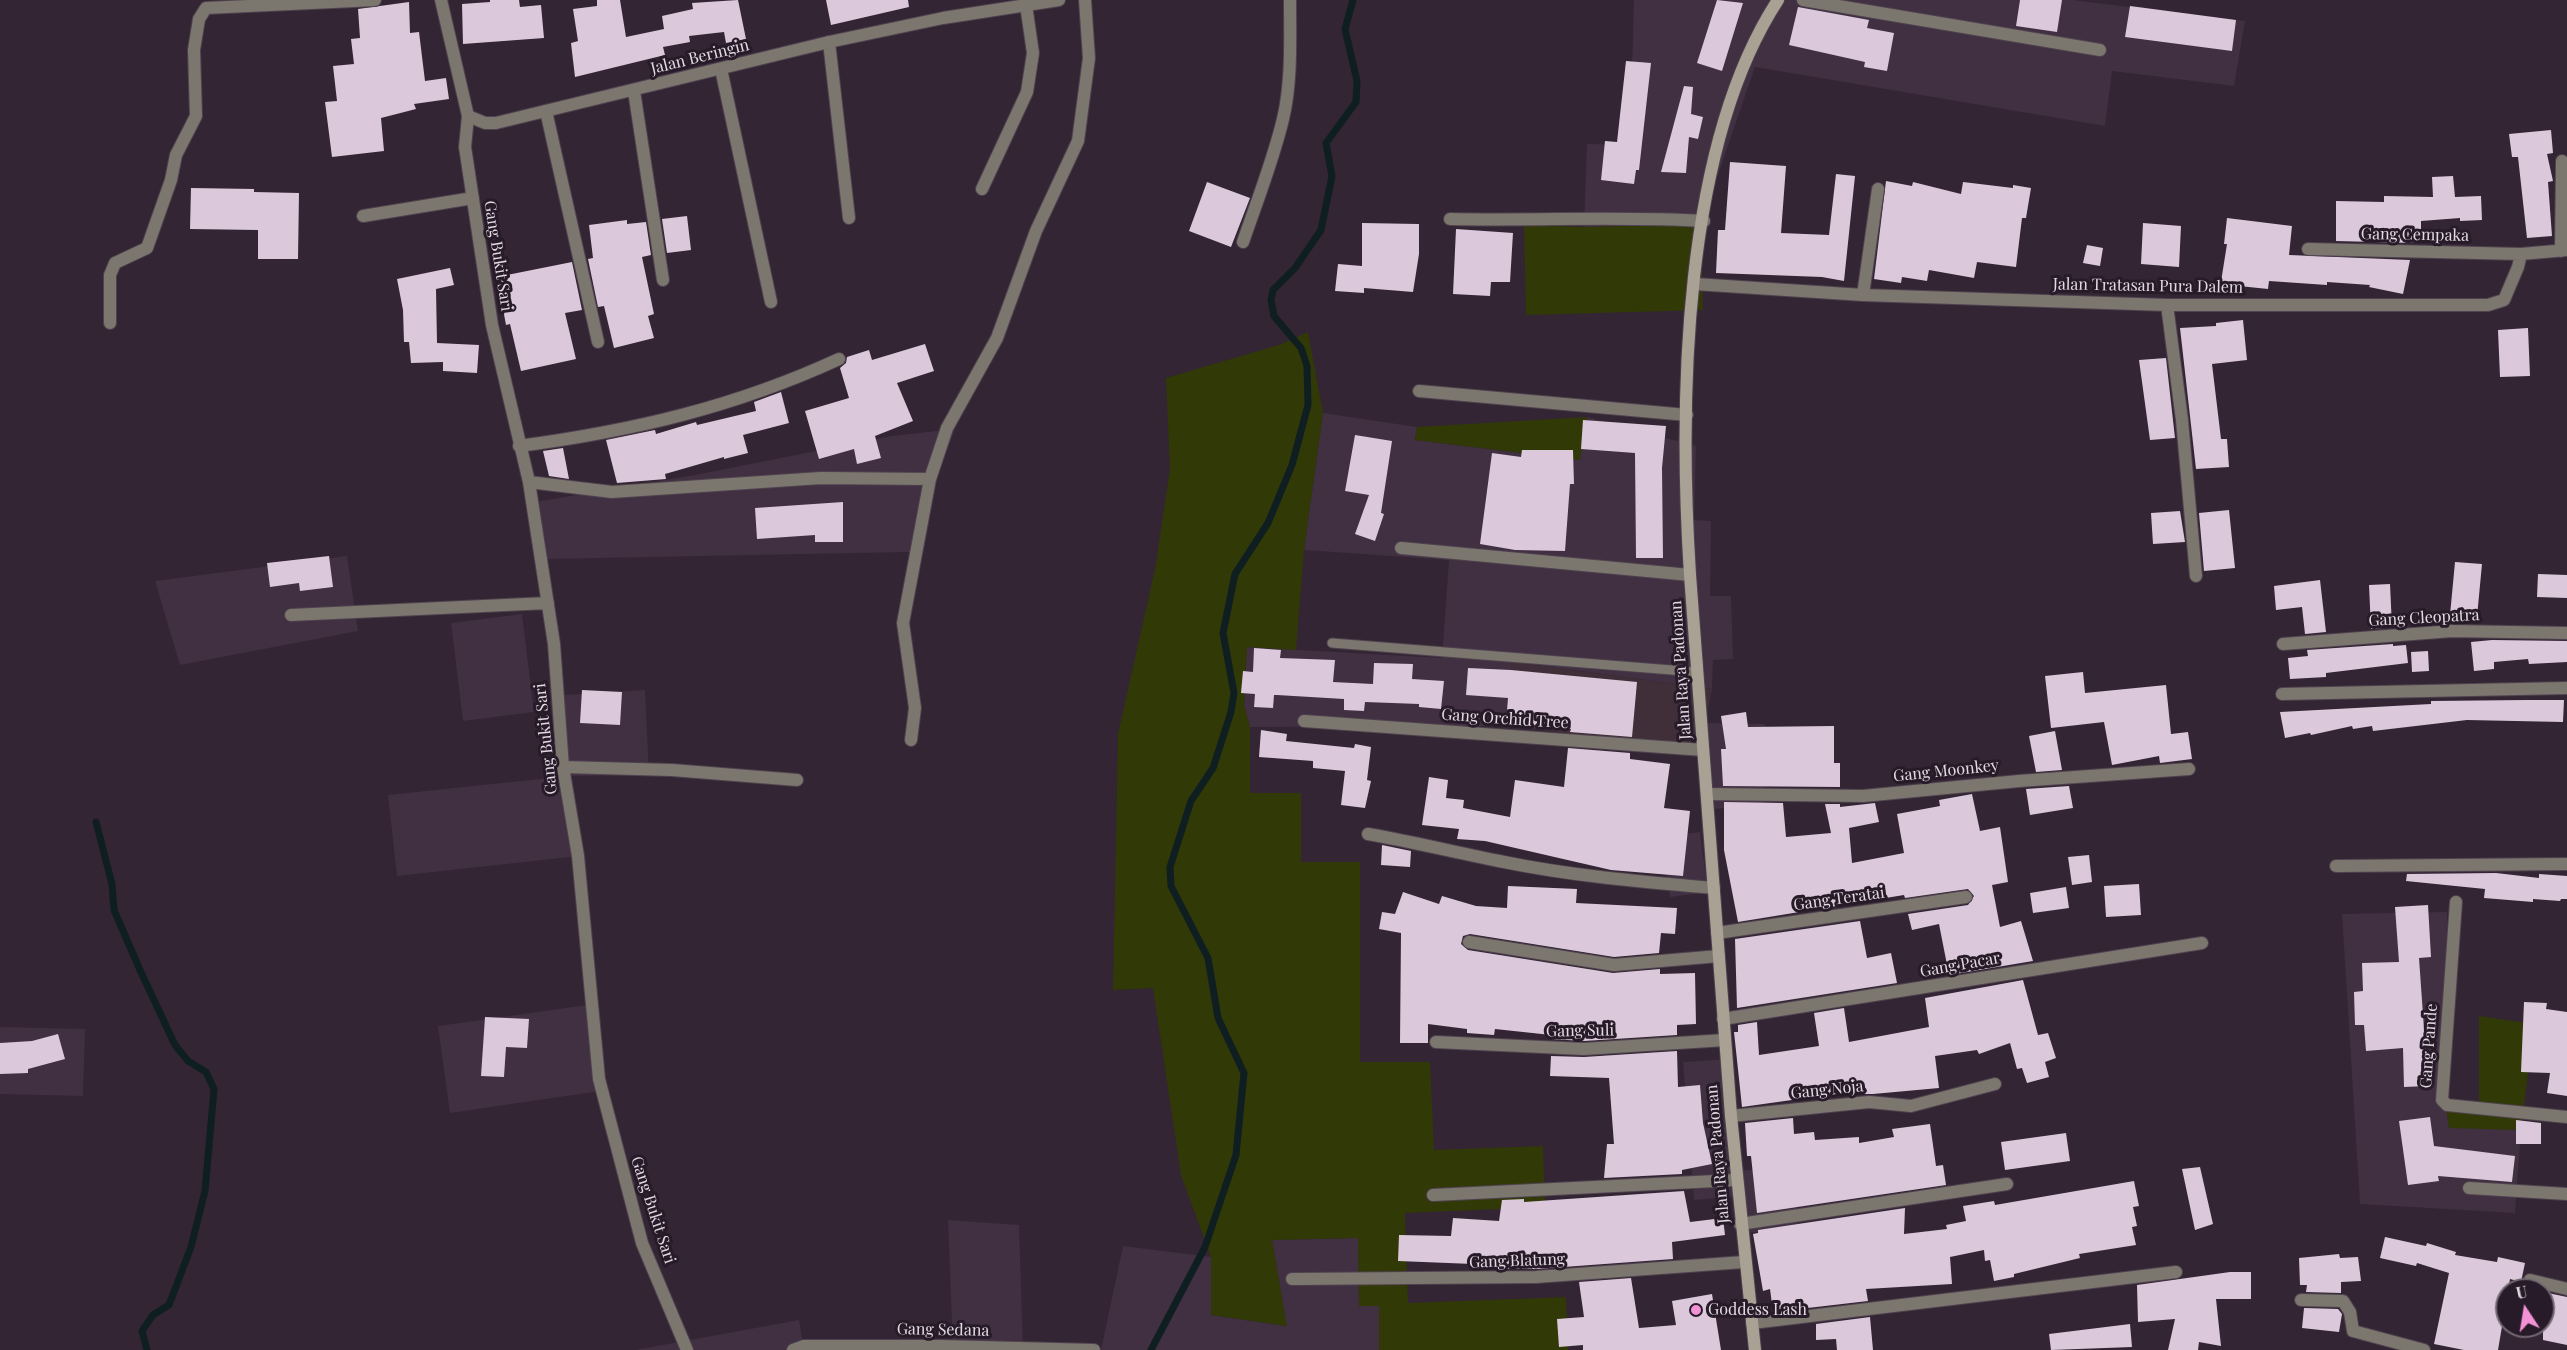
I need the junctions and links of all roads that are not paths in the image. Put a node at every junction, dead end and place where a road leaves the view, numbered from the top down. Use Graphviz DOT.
graph roads {
  1 [pos="375,0"];
  2 [pos="441,0"];
  3 [pos="1059,0"];
  4 [pos="1085,0"];
  5 [pos="1290,0"];
  6 [pos="1779,0"];
  7 [pos="1803,0"];
  8 [pos="1026,5"];
  9 [pos="829,42"];
  10 [pos="2100,50"];
  11 [pos="721,69"];
  12 [pos="634,91"];
  13 [pos="546,111"];
  14 [pos="468,116"];
  15 [pos="2562,162"];
  16 [pos="982,189"];
  17 [pos="1878,189"];
  18 [pos="472,198"];
  19 [pos="363,216"];
  20 [pos="849,218"];
  21 [pos="1450,219"];
  22 [pos="1704,221"];
  23 [pos="1243,242"];
  24 [pos="2308,249"];
  25 [pos="2564,250"];
  26 [pos="2521,254"];
  27 [pos="663,280"];
  28 [pos="1695,284"];
  29 [pos="1863,295"];
  30 [pos="771,302"];
  31 [pos="2167,305"];
  32 [pos="110,323"];
  33 [pos="598,342"];
  34 [pos="839,359"];
  35 [pos="1419,391"];
  36 [pos="1687,415"];
  37 [pos="519,446"];
  38 [pos="930,479"];
  39 [pos="529,482"];
  40 [pos="1401,548"];
  41 [pos="1690,575"];
  42 [pos="2196,576"];
  43 [pos="548,603"];
  44 [pos="291,615"];
  45 [pos="2567,633"];
  46 [pos="1332,643"];
  47 [pos="2283,644"];
  48 [pos="1697,672"];
  49 [pos="2567,688"];
  50 [pos="2282,694"];
  51 [pos="1304,722"];
  52 [pos="911,740"];
  53 [pos="1703,750"];
  54 [pos="563,767"];
  55 [pos="2189,769"];
  56 [pos="798,780"];
  57 [pos="1707,794"];
  58 [pos="1368,834"];
  59 [pos="2567,864"];
  60 [pos="2336,866"];
  61 [pos="1714,888"];
  62 [pos="1966,897"];
  63 [pos="2457,902"];
  64 [pos="1717,933"];
  65 [pos="1469,942"];
  66 [pos="2202,943"];
  67 [pos="1719,956"];
  68 [pos="1723,1019"];
  69 [pos="1725,1040"];
  70 [pos="1436,1042"];
  71 [pos="1995,1084"];
  72 [pos="1731,1116"];
  73 [pos="2567,1117"];
  74 [pos="1736,1180"];
  75 [pos="2007,1184"];
  76 [pos="2469,1188"];
  77 [pos="2567,1194"];
  78 [pos="1433,1195"];
  79 [pos="1740,1224"];
  80 [pos="1744,1262"];
  81 [pos="2176,1272"];
  82 [pos="1292,1279"];
  83 [pos="2301,1300"];
  84 [pos="1752,1323"];
  85 [pos="687,1350"];
  86 [pos="793,1350"];
  87 [pos="1094,1350"];
  88 [pos="1755,1350"];
  89 [pos="2424,1350"];
  1 -- 32 [label="street"];
  2 -- 14 [label="street"];
  3 -- 8 [label="street, Jalan Beringin"];
  4 -- 38 [label="street"];
  5 -- 23 [label="street"];
  6 -- 22 [label="main road, Jalan Raya Padonan"];
  7 -- 10 [label="street"];
  8 -- 9 [label="street, Jalan Beringin"];
  8 -- 16 [label="street"];
  9 -- 11 [label="street, Jalan Beringin"];
  9 -- 20 [label="street"];
  11 -- 12 [label="street, Jalan Beringin"];
  11 -- 30 [label="street"];
  12 -- 13 [label="street, Jalan Beringin"];
  12 -- 27 [label="street"];
  13 -- 14 [label="street, Jalan Beringin"];
  13 -- 33 [label="street"];
  14 -- 18 [label="street, Gang Bukit Sari"];
  15 -- 25 [label="street"];
  17 -- 29 [label="street"];
  18 -- 19 [label="street"];
  18 -- 37 [label="street, Gang Bukit Sari"];
  21 -- 22 [label="street"];
  22 -- 28 [label="main road, Jalan Raya Padonan"];
  24 -- 26 [label="street, Gang Cempaka"];
  25 -- 26 [label="street"];
  26 -- 31 [label="street, Jalan Tratasan Pura Dalem"];
  28 -- 29 [label="street, Jalan Tratasan Pura Dalem"];
  28 -- 36 [label="main road, Jalan Raya Padonan"];
  29 -- 31 [label="street, Jalan Tratasan Pura Dalem"];
  31 -- 42 [label="street"];
  34 -- 37 [label="street"];
  35 -- 36 [label="street"];
  36 -- 41 [label="main road, Jalan Raya Padonan"];
  37 -- 39 [label="street, Gang Bukit Sari"];
  38 -- 39 [label="street"];
  38 -- 52 [label="street"];
  39 -- 43 [label="street, Gang Bukit Sari"];
  40 -- 41 [label="street"];
  41 -- 48 [label="main road, Jalan Raya Padonan"];
  43 -- 44 [label="street"];
  43 -- 54 [label="street, Gang Bukit Sari"];
  45 -- 47 [label="street, Gang Cleopatra"];
  46 -- 48 [label="lane"];
  48 -- 53 [label="main road, Jalan Raya Padonan"];
  49 -- 50 [label="street"];
  51 -- 53 [label="street, Gang Orchid Tree"];
  53 -- 57 [label="main road, Jalan Raya Padonan"];
  54 -- 56 [label="street"];
  54 -- 85 [label="street, Gang Bukit Sari"];
  55 -- 57 [label="street, Gang Moonkey"];
  57 -- 61 [label="main road, Jalan Raya Padonan"];
  58 -- 61 [label="street"];
  59 -- 60 [label="street"];
  61 -- 64 [label="main road, Jalan Raya Padonan"];
  62 -- 64 [label="street, Gang Teratai"];
  63 -- 73 [label="street, Gang Pande"];
  64 -- 67 [label="main road, Jalan Raya Padonan"];
  65 -- 67 [label="street"];
  66 -- 68 [label="street, Gang Pacar"];
  67 -- 68 [label="main road, Jalan Raya Padonan"];
  68 -- 69 [label="main road, Jalan Raya Padonan"];
  69 -- 70 [label="street, Gang Suli"];
  69 -- 72 [label="main road, Jalan Raya Padonan"];
  71 -- 72 [label="street, Gang Noja"];
  72 -- 74 [label="main road, Jalan Raya Padonan"];
  74 -- 78 [label="street"];
  74 -- 79 [label="main road, Jalan Raya Padonan"];
  75 -- 79 [label="street"];
  76 -- 77 [label="street"];
  79 -- 80 [label="main road, Jalan Raya Padonan"];
  80 -- 82 [label="street, Gang Blatung"];
  80 -- 84 [label="main road, Jalan Raya Padonan"];
  81 -- 84 [label="street"];
  83 -- 89 [label="street"];
  84 -- 88 [label="main road, Jalan Raya Padonan"];
  86 -- 87 [label="street, Gang Sedana"];
}
